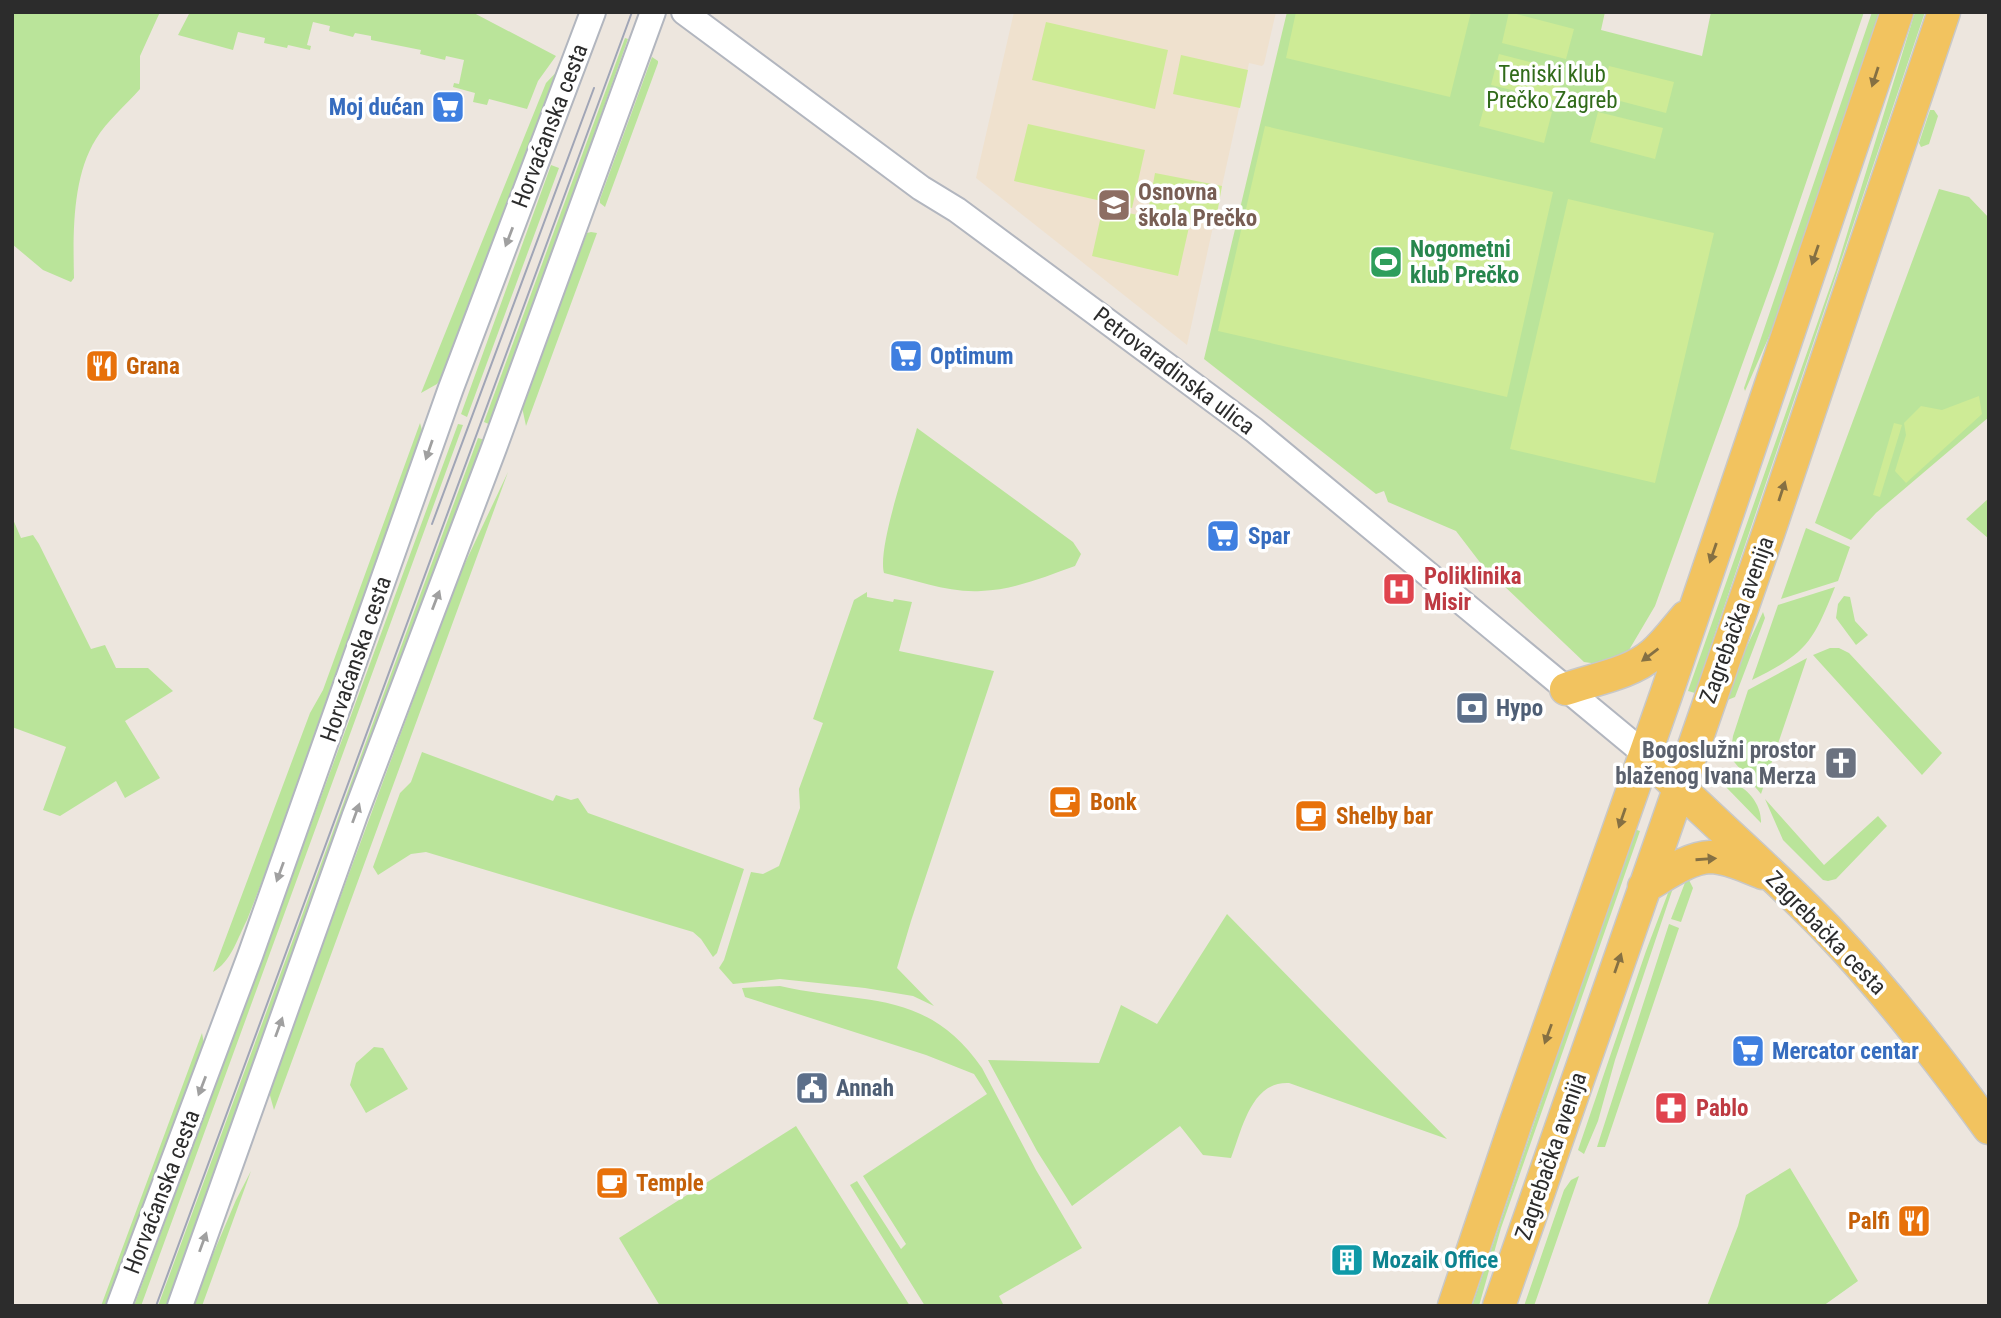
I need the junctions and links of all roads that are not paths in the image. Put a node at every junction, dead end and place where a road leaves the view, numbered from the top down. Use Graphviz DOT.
graph roads {
  1 [pos="593,12"];
  2 [pos="653,12"];
  3 [pos="684,12"];
  4 [pos="1897,12"];
  5 [pos="1944,12"];
  6 [pos="1696,606"];
  7 [pos="1566,688"];
  8 [pos="1645,754"];
  9 [pos="1678,787"];
  10 [pos="1776,878"];
  11 [pos="1644,887"];
  12 [pos="1989,1128"];
  13 [pos="119,1306"];
  14 [pos="180,1306"];
  15 [pos="1454,1306"];
  16 [pos="1499,1306"];
  1 -- 13 [label="street, Horvaćanska cesta, one-way"];
  14 -- 2 [label="street, one-way"];
  3 -- 7 [label="street, Petrovaradinska ulica"];
  4 -- 6 [label="main road, Zagrebačka avenija, one-way"];
  9 -- 5 [label="main road, Zagrebačka avenija, one-way"];
  6 -- 7 [label="main road, one-way"];
  6 -- 8 [label="main road, Zagrebačka avenija"];
  7 -- 8 [label="street, Petrovaradinska ulica"];
  8 -- 9 [label="main road, Zagrebačka cesta"];
  8 -- 15 [label="main road, Zagrebačka avenija, one-way"];
  9 -- 10 [label="main road, Zagrebačka cesta"];
  9 -- 11 [label="main road, Zagrebačka avenija"];
  11 -- 10 [label="main road, one-way"];
  10 -- 12 [label="main road, Zagrebačka cesta"];
  16 -- 11 [label="main road, Zagrebačka avenija, one-way"];
}
